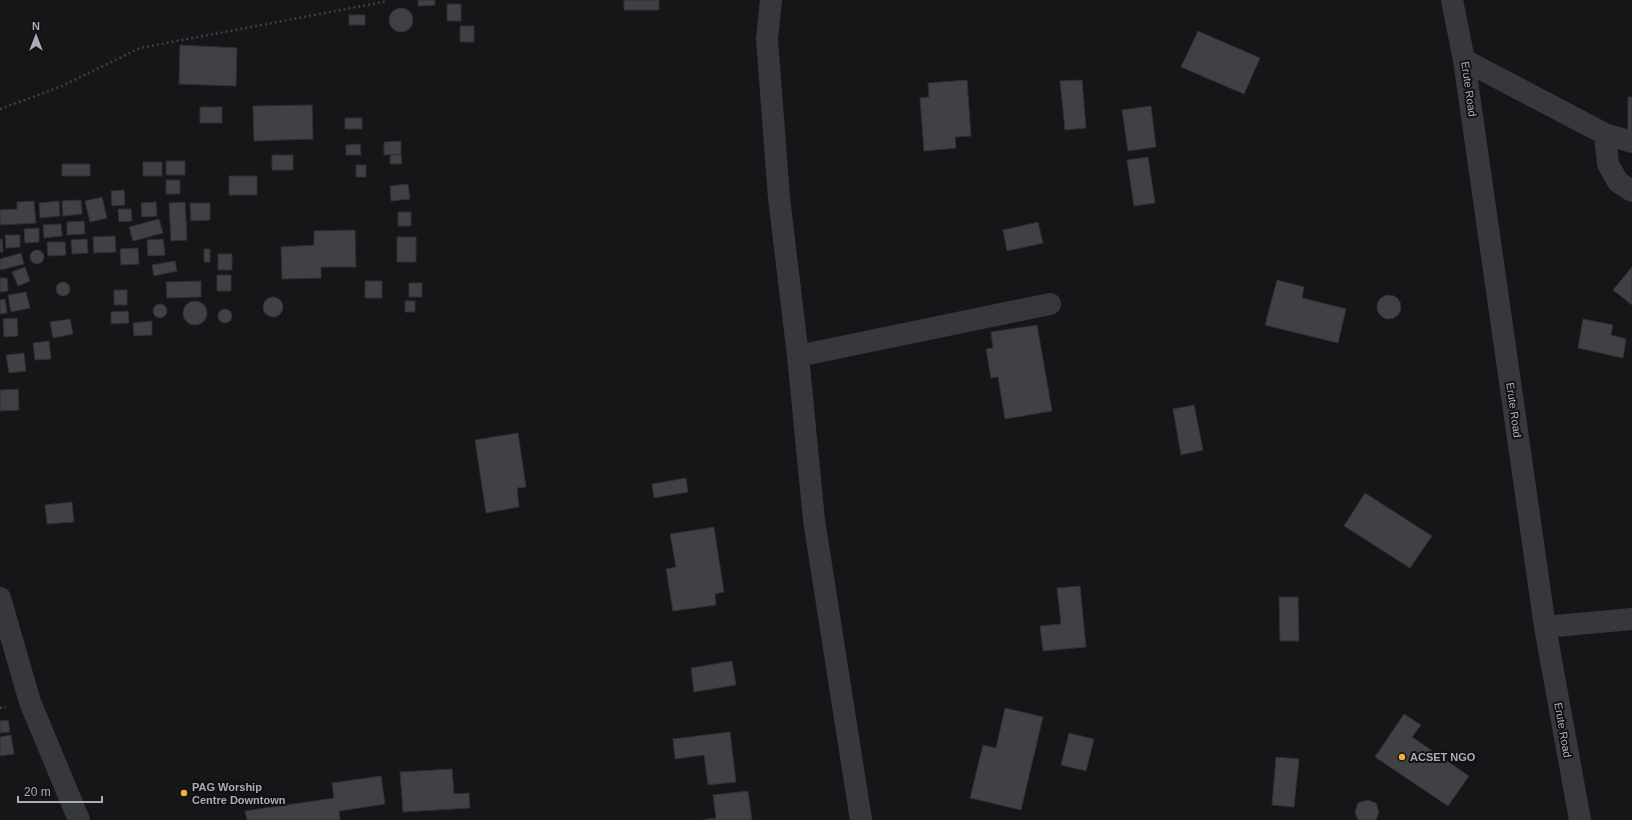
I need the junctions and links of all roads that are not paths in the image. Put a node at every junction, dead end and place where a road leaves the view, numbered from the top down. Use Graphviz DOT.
graph roads {
  1 [pos="771,0"];
  2 [pos="1452,0"];
  3 [pos="1464,60"];
  4 [pos="1605,134"];
  5 [pos="1632,142"];
  6 [pos="1632,191"];
  7 [pos="1050,304"];
  8 [pos="798,356"];
  9 [pos="0,598"];
  10 [pos="1632,619"];
  11 [pos="1545,627"];
  12 [pos="79,820"];
  13 [pos="862,820"];
  14 [pos="1580,820"];
  1 -- 8 [label="street"];
  2 -- 3 [label="street, Erute Road"];
  3 -- 4 [label="street"];
  3 -- 11 [label="street, Erute Road"];
  4 -- 5 [label="street"];
  4 -- 6 [label="street"];
  7 -- 8 [label="street"];
  8 -- 13 [label="street"];
  9 -- 12 [label="street"];
  10 -- 11 [label="street"];
  11 -- 14 [label="street, Erute Road"];
}
